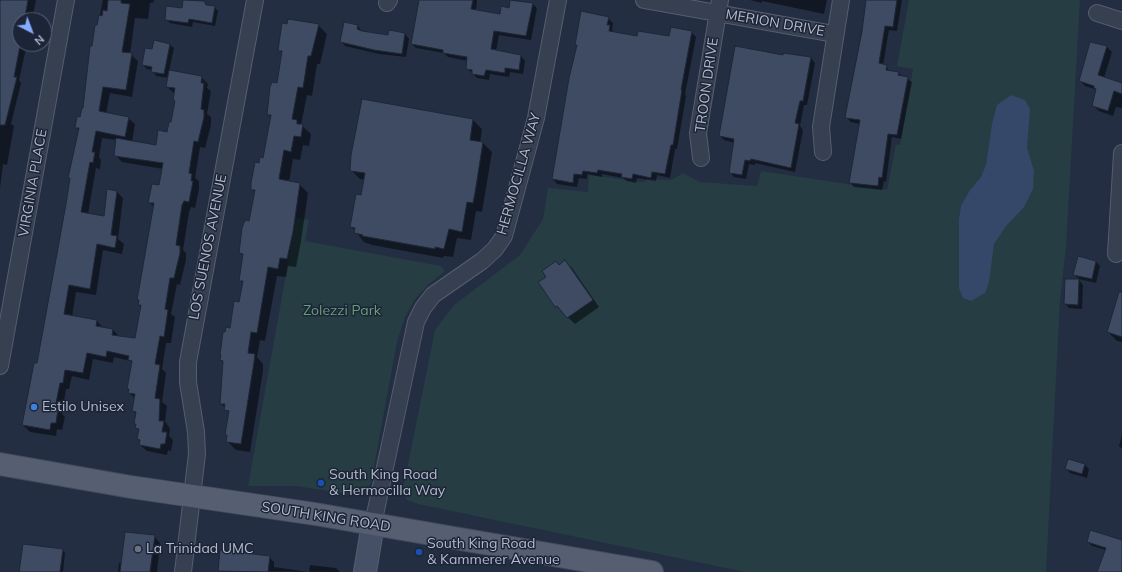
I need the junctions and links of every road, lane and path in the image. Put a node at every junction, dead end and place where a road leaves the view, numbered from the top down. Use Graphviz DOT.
graph roads {
  1 [pos="66,0"];
  2 [pos="255,0"];
  3 [pos="558,0"];
  4 [pos="644,0"];
  5 [pos="841,0"];
  6 [pos="719,7"];
  7 [pos="1097,13"];
  8 [pos="1122,21"];
  9 [pos="834,34"];
  10 [pos="823,152"];
  11 [pos="1122,153"];
  12 [pos="701,158"];
  13 [pos="1121,175"];
  14 [pos="1116,254"];
  15 [pos="0,366"];
  16 [pos="0,464"];
  17 [pos="192,496"];
  18 [pos="373,524"];
  19 [pos="627,570"];
  20 [pos="183,572"];
  21 [pos="365,572"];
  22 [pos="652,572"];
  1 -- 15 [label="street, VIRGINIA PLACE"];
  2 -- 17 [label="street, LOS SUENOS AVENUE"];
  3 -- 18 [label="street, HERMOCILLA WAY"];
  4 -- 6 [label="street, MERION DRIVE"];
  5 -- 9 [label="street"];
  6 -- 9 [label="street, MERION DRIVE"];
  6 -- 12 [label="street, TROON DRIVE"];
  7 -- 8 [label="street"];
  9 -- 10 [label="street"];
  11 -- 13 [label="street"];
  13 -- 14 [label="street"];
  16 -- 17 [label="main road, SOUTH KING ROAD"];
  17 -- 18 [label="main road, SOUTH KING ROAD"];
  17 -- 20 [label="street, LOS SUENOS AVENUE"];
  18 -- 19 [label="main road, SOUTH KING ROAD"];
  18 -- 21 [label="street"];
  19 -- 22 [label="main road, SOUTH KING ROAD"];
}
